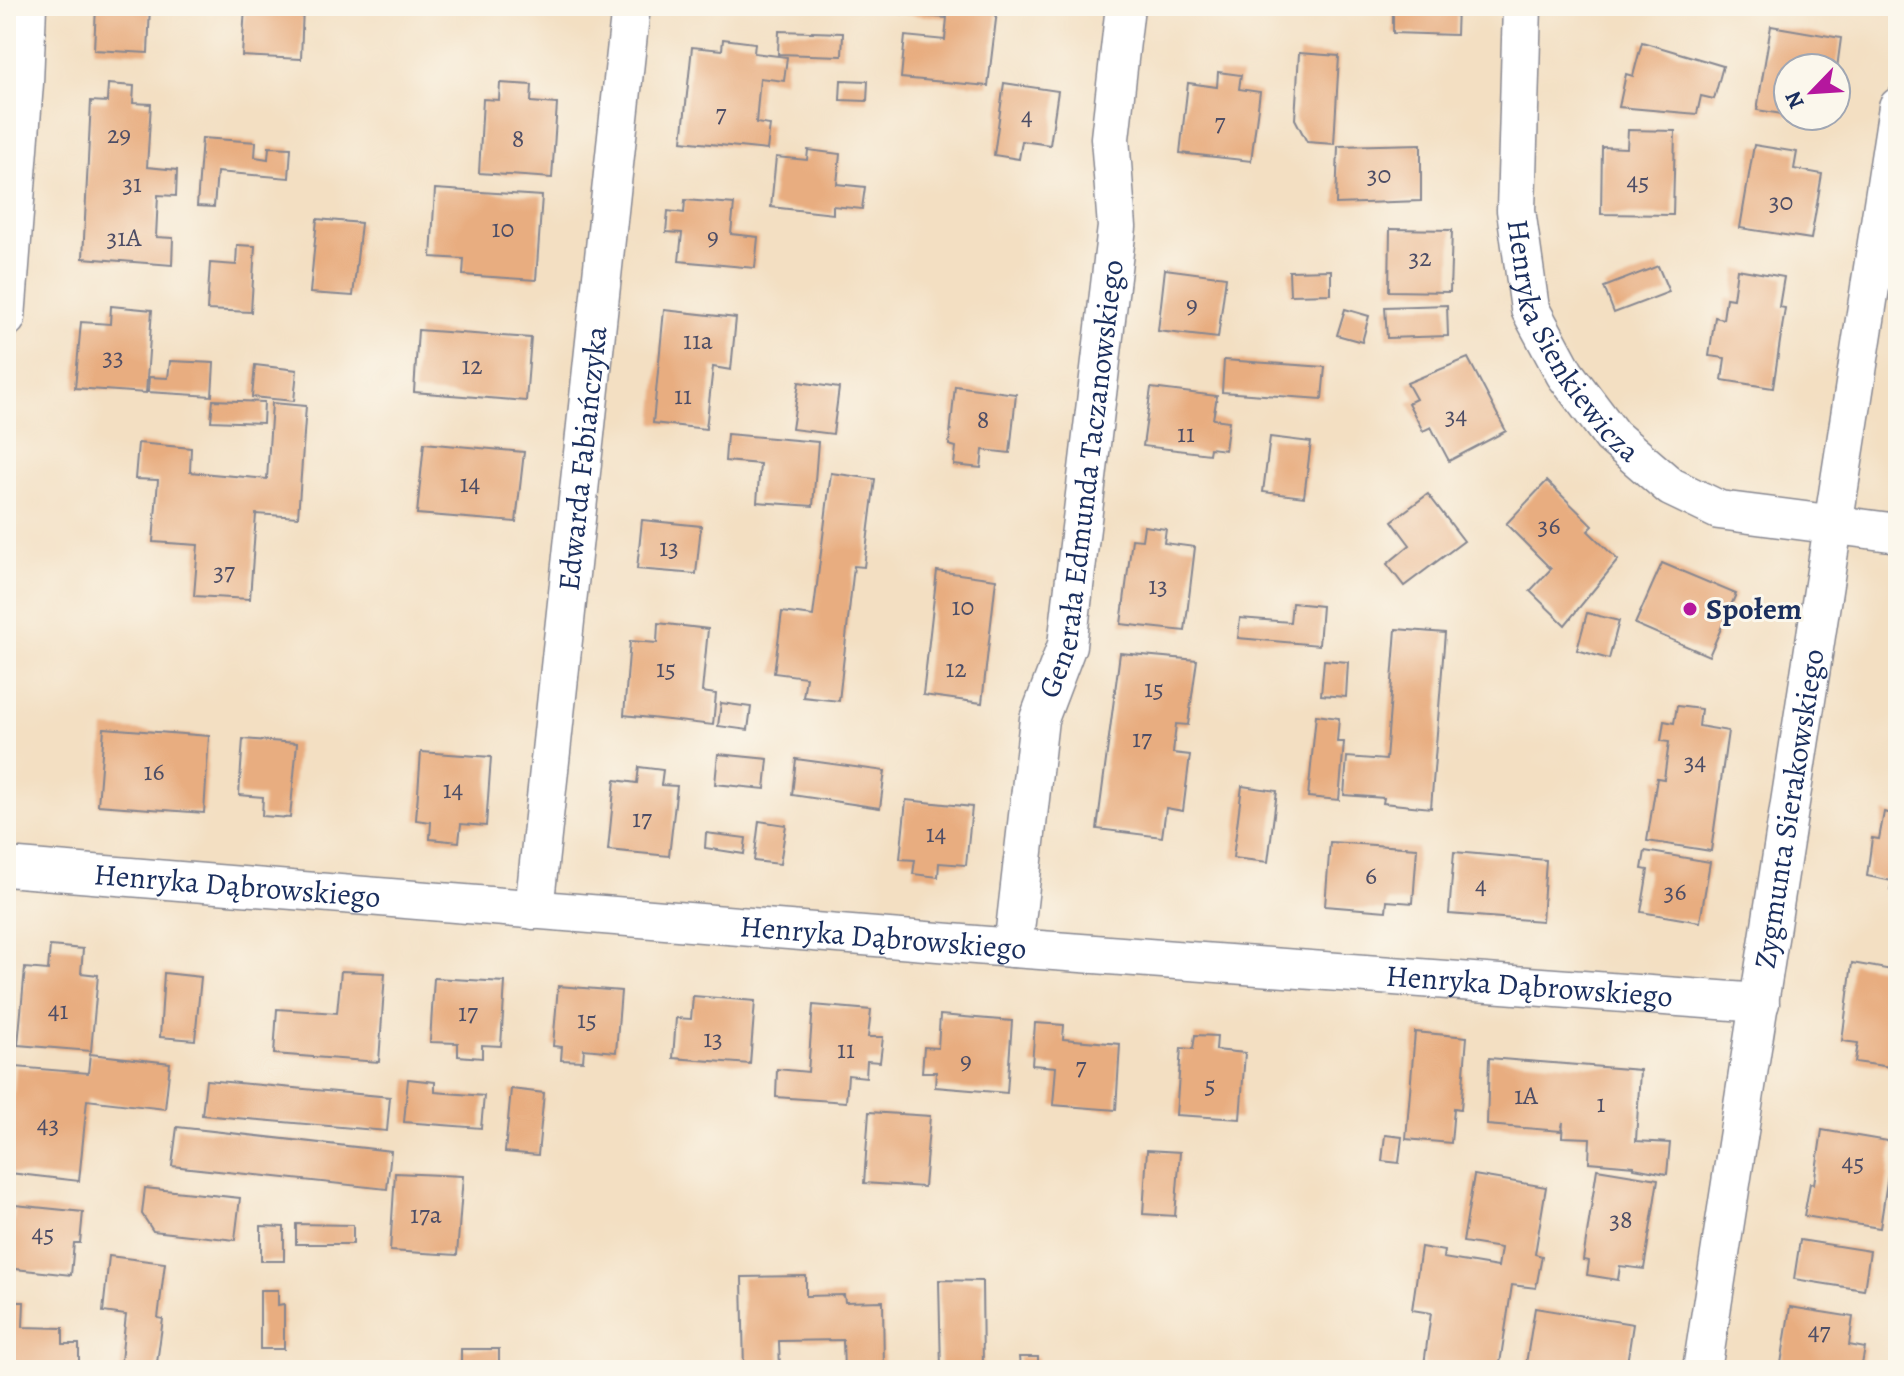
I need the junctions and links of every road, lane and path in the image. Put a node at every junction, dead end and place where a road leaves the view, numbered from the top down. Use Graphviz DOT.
graph roads {
  1 [pos="27,6"];
  2 [pos="631,6"];
  3 [pos="1125,6"];
  4 [pos="1522,6"];
  5 [pos="1898,107"];
  6 [pos="6,318"];
  7 [pos="1833,525"];
  8 [pos="1898,533"];
  9 [pos="6,867"];
  10 [pos="534,910"];
  11 [pos="1013,948"];
  12 [pos="1760,1003"];
  13 [pos="1702,1370"];
  1 -- 6 [label="street"];
  2 -- 10 [label="street, Edwarda Fabiańczyka"];
  3 -- 11 [label="street, Generała Edmunda Taczanowskiego"];
  4 -- 7 [label="street, Henryka Sienkiewicza"];
  5 -- 7 [label="street, Zygmunta Sierakowskiego"];
  7 -- 8 [label="street, Henryka Sienkiewicza"];
  7 -- 12 [label="street, Zygmunta Sierakowskiego"];
  9 -- 10 [label="street, Henryka Dąbrowskiego"];
  10 -- 11 [label="street, Henryka Dąbrowskiego"];
  11 -- 12 [label="street, Henryka Dąbrowskiego"];
  12 -- 13 [label="street, Zygmunta Sierakowskiego"];
}
